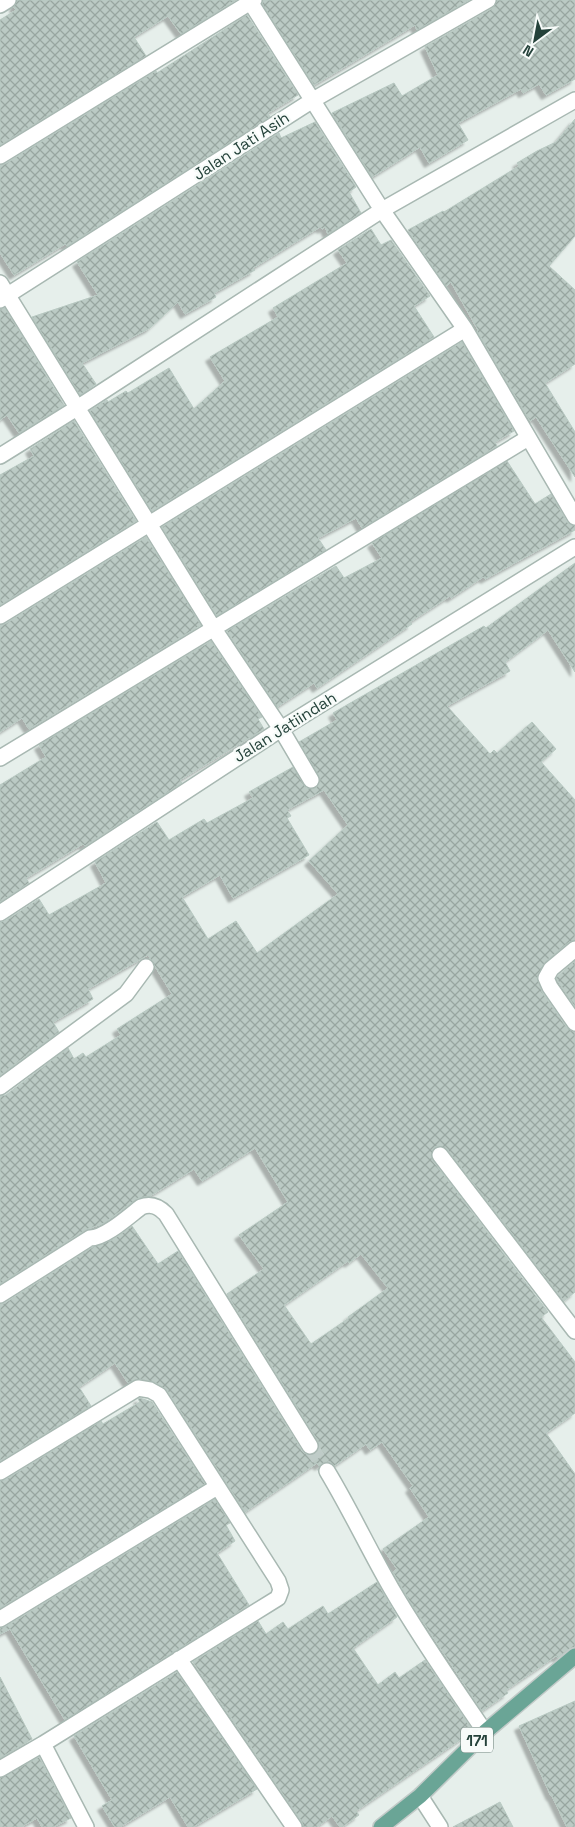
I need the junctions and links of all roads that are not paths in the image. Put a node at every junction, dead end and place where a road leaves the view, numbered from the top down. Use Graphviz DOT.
graph roads {
  1 [pos="8,0"];
  2 [pos="488,0"];
  3 [pos="251,1"];
  4 [pos="0,5"];
  5 [pos="313,100"];
  6 [pos="575,100"];
  7 [pos="0,156"];
  8 [pos="382,210"];
  9 [pos="3,293"];
  10 [pos="465,329"];
  11 [pos="78,408"];
  12 [pos="528,438"];
  13 [pos="0,456"];
  14 [pos="575,517"];
  15 [pos="149,525"];
  16 [pos="575,547"];
  17 [pos="0,616"];
  18 [pos="214,629"];
  19 [pos="280,729"];
  20 [pos="0,758"];
  21 [pos="311,780"];
  22 [pos="0,913"];
  23 [pos="575,949"];
  24 [pos="146,967"];
  25 [pos="575,1023"];
  26 [pos="0,1087"];
  27 [pos="440,1155"];
  28 [pos="0,1295"];
  29 [pos="575,1331"];
  30 [pos="310,1446"];
  31 [pos="327,1471"];
  32 [pos="0,1472"];
  33 [pos="217,1487"];
  34 [pos="0,1619"];
  35 [pos="575,1656"];
  36 [pos="179,1659"];
  37 [pos="485,1732"];
  38 [pos="43,1744"];
  39 [pos="0,1769"];
  40 [pos="420,1796"];
  41 [pos="86,1827"];
  42 [pos="294,1827"];
  43 [pos="382,1827"];
  44 [pos="440,1827"];
  1 -- 4 [label="street"];
  2 -- 5 [label="street, Jalan Jati Asih"];
  3 -- 5 [label="street"];
  3 -- 7 [label="street"];
  5 -- 8 [label="street"];
  5 -- 9 [label="street, Jalan Jati Asih"];
  6 -- 8 [label="street"];
  8 -- 10 [label="street"];
  8 -- 11 [label="street"];
  9 -- 11 [label="street"];
  10 -- 12 [label="street"];
  10 -- 15 [label="street"];
  11 -- 13 [label="street"];
  11 -- 15 [label="street"];
  12 -- 14 [label="street"];
  12 -- 18 [label="street"];
  15 -- 17 [label="street"];
  15 -- 18 [label="street"];
  16 -- 19 [label="street, Jalan Jatiindah"];
  18 -- 19 [label="street"];
  18 -- 20 [label="street"];
  19 -- 21 [label="street"];
  19 -- 22 [label="street, Jalan Jatiindah"];
  23 -- 25 [label="street"];
  24 -- 26 [label="street"];
  27 -- 29 [label="street"];
  28 -- 30 [label="street"];
  31 -- 37 [label="street"];
  32 -- 33 [label="street"];
  33 -- 34 [label="street"];
  33 -- 36 [label="street"];
  35 -- 37 [label="main road, 171"];
  36 -- 38 [label="street"];
  36 -- 42 [label="street"];
  37 -- 40 [label="main road, 171"];
  38 -- 39 [label="street"];
  38 -- 41 [label="street"];
  40 -- 43 [label="main road, 171"];
  40 -- 44 [label="street"];
}
